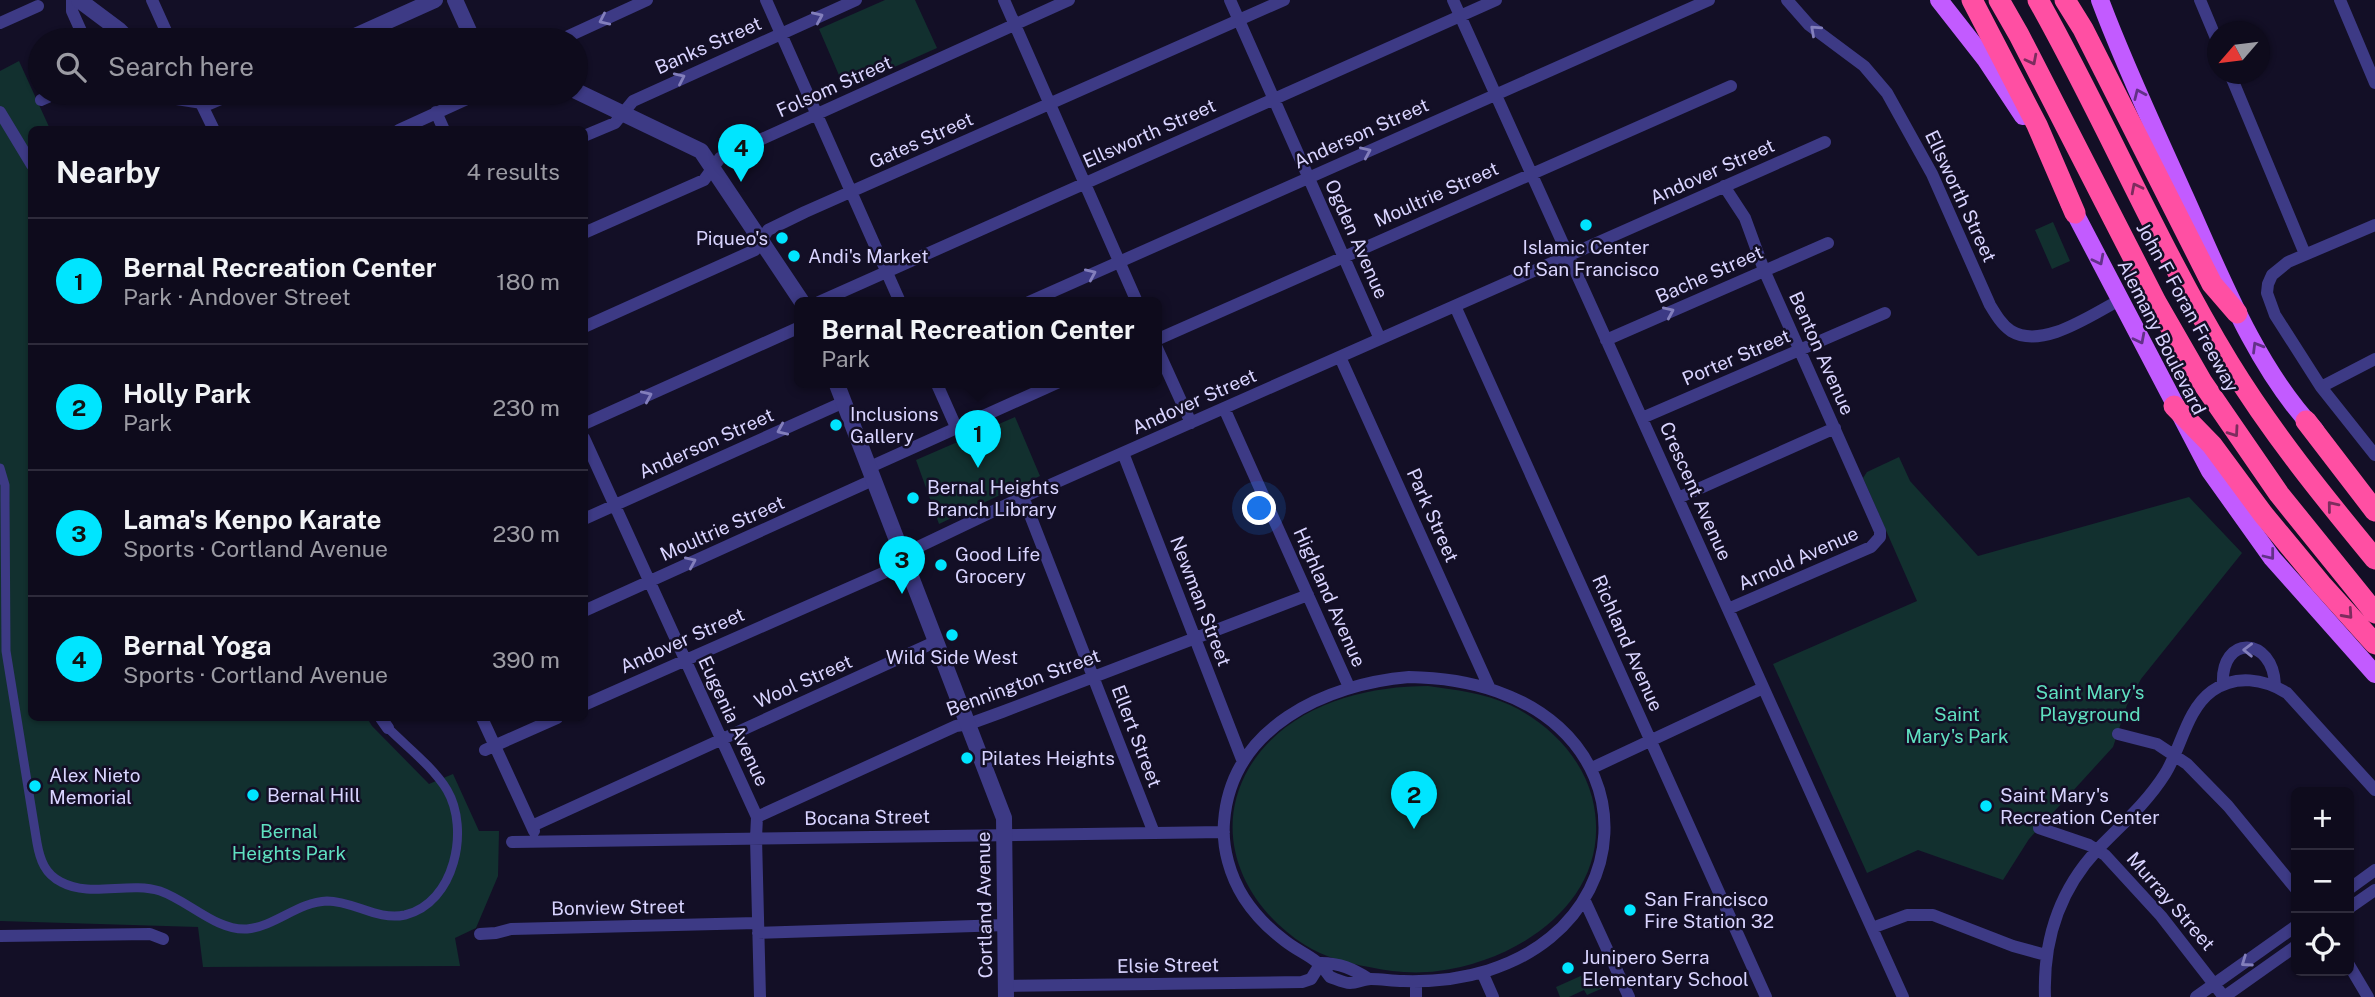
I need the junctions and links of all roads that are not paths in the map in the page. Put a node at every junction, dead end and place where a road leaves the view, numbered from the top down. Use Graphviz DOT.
graph roads {
  1 [pos="72,0"];
  2 [pos="79,0"];
  3 [pos="152,0"];
  4 [pos="435,0"];
  5 [pos="455,0"];
  6 [pos="647,0"];
  7 [pos="766,0"];
  8 [pos="856,0"];
  9 [pos="1004,0"];
  10 [pos="1069,0"];
  11 [pos="1230,0"];
  12 [pos="1284,0"];
  13 [pos="1453,0"];
  14 [pos="1496,0"];
  15 [pos="1709,0"];
  16 [pos="1787,0"];
  17 [pos="1939,0"];
  18 [pos="1972,0"];
  19 [pos="1999,0"];
  20 [pos="2038,0"];
  21 [pos="2066,0"];
  22 [pos="2100,0"];
  23 [pos="2200,0"];
  24 [pos="2340,0"];
  25 [pos="38,6"];
  26 [pos="1460,16"];
  27 [pos="1239,20"];
  28 [pos="2208,21"];
  29 [pos="0,23"];
  30 [pos="1015,24"];
  31 [pos="80,28"];
  32 [pos="114,28"];
  33 [pos="165,28"];
  34 [pos="373,28"];
  35 [pos="468,28"];
  36 [pos="586,28"];
  37 [pos="781,33"];
  38 [pos="2375,83"];
  39 [pos="2234,84"];
  40 [pos="1731,86"];
  41 [pos="1496,95"];
  42 [pos="588,97"];
  43 [pos="1274,99"];
  44 [pos="1050,104"];
  45 [pos="202,105"];
  46 [pos="454,105"];
  47 [pos="0,112"];
  48 [pos="436,113"];
  49 [pos="623,113"];
  50 [pos="816,115"];
  51 [pos="212,126"];
  52 [pos="408,126"];
  53 [pos="442,126"];
  54 [pos="588,134"];
  55 [pos="1825,142"];
  56 [pos="28,158"];
  57 [pos="713,168"];
  58 [pos="1531,173"];
  59 [pos="1309,177"];
  60 [pos="1085,183"];
  61 [pos="1724,186"];
  62 [pos="851,192"];
  63 [pos="2075,213"];
  64 [pos="2375,225"];
  65 [pos="588,231"];
  66 [pos="761,240"];
  67 [pos="1828,243"];
  68 [pos="2305,254"];
  69 [pos="1343,256"];
  70 [pos="1569,256"];
  71 [pos="1119,262"];
  72 [pos="1764,270"];
  73 [pos="886,271"];
  74 [pos="799,297"];
  75 [pos="830,297"];
  76 [pos="898,297"];
  77 [pos="1039,297"];
  78 [pos="1135,297"];
  79 [pos="2120,300"];
  80 [pos="1455,306"];
  81 [pos="1885,313"];
  82 [pos="2237,313"];
  83 [pos="588,325"];
  84 [pos="794,330"];
  85 [pos="1162,338"];
  86 [pos="1380,339"];
  87 [pos="1606,340"];
  88 [pos="1800,350"];
  89 [pos="1162,357"];
  90 [pos="1340,357"];
  91 [pos="2375,359"];
  92 [pos="2321,387"];
  93 [pos="839,388"];
  94 [pos="939,388"];
  95 [pos="1045,388"];
  96 [pos="844,402"];
  97 [pos="2174,406"];
  98 [pos="1224,408"];
  99 [pos="1642,418"];
  100 [pos="2306,421"];
  101 [pos="588,422"];
  102 [pos="1191,423"];
  103 [pos="956,427"];
  104 [pos="1835,428"];
  105 [pos="588,447"];
  106 [pos="1124,453"];
  107 [pos="2375,455"];
  108 [pos="0,468"];
  109 [pos="872,473"];
  110 [pos="2375,494"];
  111 [pos="1023,497"];
  112 [pos="1678,498"];
  113 [pos="615,505"];
  114 [pos="2375,511"];
  115 [pos="588,517"];
  116 [pos="1880,537"];
  117 [pos="905,558"];
  118 [pos="2375,559"];
  119 [pos="650,581"];
  120 [pos="1308,595"];
  121 [pos="588,609"];
  122 [pos="1728,609"];
  123 [pos="2375,613"];
  124 [pos="1195,638"];
  125 [pos="937,641"];
  126 [pos="2375,644"];
  127 [pos="685,660"];
  128 [pos="2375,674"];
  129 [pos="1094,677"];
  130 [pos="2224,685"];
  131 [pos="2275,685"];
  132 [pos="1349,687"];
  133 [pos="1763,688"];
  134 [pos="1490,689"];
  135 [pos="588,703"];
  136 [pos="483,721"];
  137 [pos="550,721"];
  138 [pos="385,723"];
  139 [pos="969,724"];
  140 [pos="2118,734"];
  141 [pos="721,738"];
  142 [pos="1650,739"];
  143 [pos="490,748"];
  144 [pos="2176,755"];
  145 [pos="1243,762"];
  146 [pos="1591,768"];
  147 [pos="2375,790"];
  148 [pos="757,817"];
  149 [pos="532,826"];
  150 [pos="2039,828"];
  151 [pos="1224,832"];
  152 [pos="1154,833"];
  153 [pos="1005,835"];
  154 [pos="756,838"];
  155 [pos="538,841"];
  156 [pos="512,842"];
  157 [pos="2098,850"];
  158 [pos="2375,870"];
  159 [pos="2291,884"];
  160 [pos="2354,885"];
  161 [pos="2375,890"];
  162 [pos="1584,900"];
  163 [pos="2354,905"];
  164 [pos="1006,925"];
  165 [pos="758,928"];
  166 [pos="1872,929"];
  167 [pos="2291,930"];
  168 [pos="480,934"];
  169 [pos="0,936"];
  170 [pos="163,939"];
  171 [pos="2291,950"];
  172 [pos="2046,955"];
  173 [pos="1321,963"];
  174 [pos="1482,972"];
  175 [pos="2354,973"];
  176 [pos="1416,982"];
  177 [pos="2215,984"];
  178 [pos="1006,991"];
  179 [pos="1083,991"];
  180 [pos="760,997"];
  181 [pos="1416,997"];
  182 [pos="1493,997"];
  183 [pos="1629,997"];
  184 [pos="1766,997"];
  185 [pos="1903,997"];
  186 [pos="2045,997"];
  187 [pos="2196,997"];
  188 [pos="2224,997"];
  189 [pos="2368,997"];
  1 -- 31 [label="street"];
  2 -- 32 [label="street"];
  3 -- 33 [label="street"];
  4 -- 34 [label="street"];
  5 -- 35 [label="street"];
  6 -- 36 [label="street, one-way"];
  7 -- 37 [label="street"];
  37 -- 8 [label="street, Banks Street, one-way"];
  9 -- 30 [label="street"];
  10 -- 30 [label="street, Folsom Street"];
  11 -- 27 [label="street, Ogden Avenue"];
  12 -- 27 [label="street, Gates Street"];
  13 -- 26 [label="street, Crescent Avenue"];
  14 -- 26 [label="street, Ellsworth Street"];
  15 -- 41 [label="street, Anderson Street"];
  79 -- 16 [label="street, Ellsworth Street, one-way"];
  17 -- 63 [label="main road, Alemany Boulevard"];
  18 -- 63 [label="highway"];
  19 -- 123 [label="highway, John F Foran Freeway, one-way"];
  118 -- 20 [label="highway, John F Foran Freeway, one-way"];
  21 -- 82 [label="highway"];
  82 -- 22 [label="main road, one-way"];
  23 -- 28 [label="street"];
  24 -- 38 [label="street"];
  25 -- 29 [label="street"];
  26 -- 41 [label="street, Crescent Avenue"];
  26 -- 43 [label="street, Ellsworth Street"];
  27 -- 43 [label="street, Ogden Avenue"];
  27 -- 44 [label="street, Gates Street"];
  30 -- 44 [label="street"];
  30 -- 50 [label="street, Folsom Street"];
  49 -- 37 [label="street, Banks Street, one-way"];
  37 -- 50 [label="street"];
  39 -- 68 [label="street"];
  40 -- 58 [label="street, Moultrie Street"];
  41 -- 58 [label="street, Crescent Avenue"];
  59 -- 41 [label="street, Anderson Street, one-way"];
  42 -- 49 [label="street"];
  43 -- 59 [label="street, Ogden Avenue"];
  43 -- 60 [label="street, Ellsworth Street"];
  44 -- 60 [label="street"];
  44 -- 62 [label="street, Gates Street"];
  45 -- 51 [label="street"];
  46 -- 48 [label="street"];
  47 -- 56 [label="street"];
  48 -- 52 [label="street"];
  48 -- 53 [label="street"];
  49 -- 54 [label="street, Banks Street"];
  49 -- 57 [label="street"];
  50 -- 57 [label="street, Folsom Street"];
  50 -- 62 [label="street"];
  55 -- 61 [label="street, Andover Street"];
  57 -- 65 [label="street, Folsom Street"];
  57 -- 66 [label="street"];
  58 -- 69 [label="street, Moultrie Street"];
  58 -- 70 [label="street, Crescent Avenue"];
  59 -- 69 [label="street, Ogden Avenue"];
  59 -- 71 [label="street, Anderson Street"];
  60 -- 71 [label="street"];
  60 -- 73 [label="street, Ellsworth Street"];
  61 -- 70 [label="street, Andover Street"];
  61 -- 72 [label="street, Benton Avenue"];
  62 -- 66 [label="street, Gates Street"];
  62 -- 73 [label="street"];
  63 -- 79 [label="main road, Alemany Boulevard, one-way"];
  64 -- 68 [label="street"];
  66 -- 74 [label="street"];
  66 -- 83 [label="street, Gates Street"];
  67 -- 72 [label="street, Bache Street"];
  68 -- 92 [label="street"];
  69 -- 85 [label="street, Moultrie Street"];
  69 -- 86 [label="street, Ogden Avenue"];
  70 -- 80 [label="street, Andover Street"];
  70 -- 87 [label="street, Crescent Avenue"];
  77 -- 71 [label="street, Anderson Street, one-way"];
  71 -- 78 [label="street"];
  87 -- 72 [label="street, Bache Street, one-way"];
  72 -- 88 [label="street, Benton Avenue"];
  73 -- 75 [label="street, Ellsworth Street"];
  73 -- 76 [label="street"];
  79 -- 97 [label="main road, Alemany Boulevard, one-way"];
  80 -- 86 [label="street, Andover Street"];
  80 -- 142 [label="street, Richland Avenue"];
  81 -- 88 [label="street, Porter Street"];
  100 -- 82 [label="main road, one-way"];
  101 -- 84 [label="street, one-way"];
  86 -- 90 [label="street, Andover Street"];
  87 -- 99 [label="street, Crescent Avenue"];
  88 -- 99 [label="street, Porter Street"];
  88 -- 104 [label="street, Benton Avenue"];
  89 -- 102 [label="street"];
  90 -- 98 [label="street, Andover Street"];
  90 -- 134 [label="street, Park Street"];
  91 -- 92 [label="street"];
  92 -- 107 [label="street"];
  93 -- 96 [label="street, Cortland Avenue"];
  94 -- 103 [label="street"];
  95 -- 103 [label="street, Moultrie Street"];
  96 -- 109 [label="street, Cortland Avenue"];
  96 -- 113 [label="street, Anderson Street, one-way"];
  97 -- 126 [label="highway, one-way"];
  97 -- 128 [label="main road, Alemany Boulevard, one-way"];
  98 -- 102 [label="street, Andover Street"];
  98 -- 120 [label="street, Highland Avenue"];
  99 -- 112 [label="street, Crescent Avenue"];
  100 -- 110 [label="main road"];
  100 -- 114 [label="highway"];
  102 -- 106 [label="street, Andover Street"];
  103 -- 109 [label="street, Moultrie Street"];
  104 -- 112 [label="street"];
  104 -- 116 [label="street, Benton Avenue"];
  105 -- 113 [label="street, Eugenia Avenue"];
  106 -- 111 [label="street, Andover Street"];
  106 -- 124 [label="street, Newman Street"];
  108 -- 138 [label="street"];
  109 -- 117 [label="street, Cortland Avenue"];
  119 -- 109 [label="street, Moultrie Street, one-way"];
  111 -- 117 [label="street, Andover Street"];
  111 -- 129 [label="street, Ellert Street"];
  112 -- 122 [label="street, Crescent Avenue"];
  113 -- 115 [label="street, Anderson Street"];
  113 -- 119 [label="street, Eugenia Avenue"];
  116 -- 122 [label="street, Arnold Avenue"];
  117 -- 125 [label="street, Cortland Avenue"];
  117 -- 127 [label="street, Andover Street"];
  119 -- 121 [label="street, Moultrie Street"];
  119 -- 127 [label="street, Eugenia Avenue"];
  120 -- 124 [label="street, Bennington Street"];
  120 -- 132 [label="street, Highland Avenue"];
  122 -- 133 [label="street, Crescent Avenue"];
  124 -- 129 [label="street, Bennington Street"];
  124 -- 145 [label="street, Newman Street"];
  125 -- 139 [label="street, Cortland Avenue"];
  125 -- 141 [label="street, Wool Street"];
  127 -- 135 [label="street, Andover Street"];
  127 -- 141 [label="street, Eugenia Avenue"];
  129 -- 139 [label="street, Bennington Street"];
  129 -- 152 [label="street, Ellert Street"];
  130 -- 131 [label="street"];
  131 -- 130 [label="street, one-way"];
  130 -- 144 [label="street"];
  131 -- 147 [label="street"];
  132 -- 134 [label="street"];
  132 -- 145 [label="street"];
  133 -- 142 [label="street"];
  133 -- 166 [label="street, Crescent Avenue"];
  134 -- 146 [label="street"];
  136 -- 143 [label="street"];
  137 -- 143 [label="street"];
  139 -- 148 [label="street, Bennington Street"];
  139 -- 153 [label="street, Cortland Avenue"];
  140 -- 144 [label="street"];
  141 -- 148 [label="street, Eugenia Avenue"];
  141 -- 149 [label="street, Wool Street"];
  142 -- 146 [label="street"];
  142 -- 184 [label="street, Richland Avenue"];
  143 -- 149 [label="street"];
  144 -- 157 [label="street"];
  144 -- 159 [label="street"];
  145 -- 151 [label="street"];
  146 -- 162 [label="street"];
  148 -- 154 [label="street, Eugenia Avenue"];
  149 -- 155 [label="street"];
  150 -- 157 [label="street, Murray Street"];
  151 -- 152 [label="street, Bocana Street"];
  151 -- 173 [label="street"];
  152 -- 153 [label="street, Bocana Street"];
  153 -- 154 [label="street, Bocana Street"];
  153 -- 164 [label="street, Cortland Avenue"];
  154 -- 155 [label="street, Bocana Street"];
  154 -- 165 [label="street, Eugenia Avenue"];
  155 -- 156 [label="street, Bocana Street"];
  157 -- 172 [label="street"];
  157 -- 177 [label="street, Murray Street"];
  158 -- 160 [label="street"];
  161 -- 163 [label="street"];
  162 -- 174 [label="street"];
  162 -- 183 [label="street"];
  164 -- 165 [label="street, Bonview Street"];
  164 -- 178 [label="street, Cortland Avenue"];
  165 -- 168 [label="street, Bonview Street"];
  165 -- 180 [label="street, Eugenia Avenue"];
  166 -- 172 [label="street"];
  166 -- 185 [label="street, Crescent Avenue"];
  167 -- 177 [label="street, one-way"];
  169 -- 170 [label="street"];
  171 -- 188 [label="street"];
  172 -- 186 [label="street"];
  173 -- 176 [label="street"];
  173 -- 179 [label="street, Elsie Street"];
  174 -- 176 [label="street"];
  174 -- 182 [label="street"];
  175 -- 189 [label="street"];
  176 -- 181 [label="street"];
  177 -- 187 [label="street"];
  177 -- 188 [label="street, Murray Street"];
  178 -- 179 [label="street, Elsie Street"];
}
